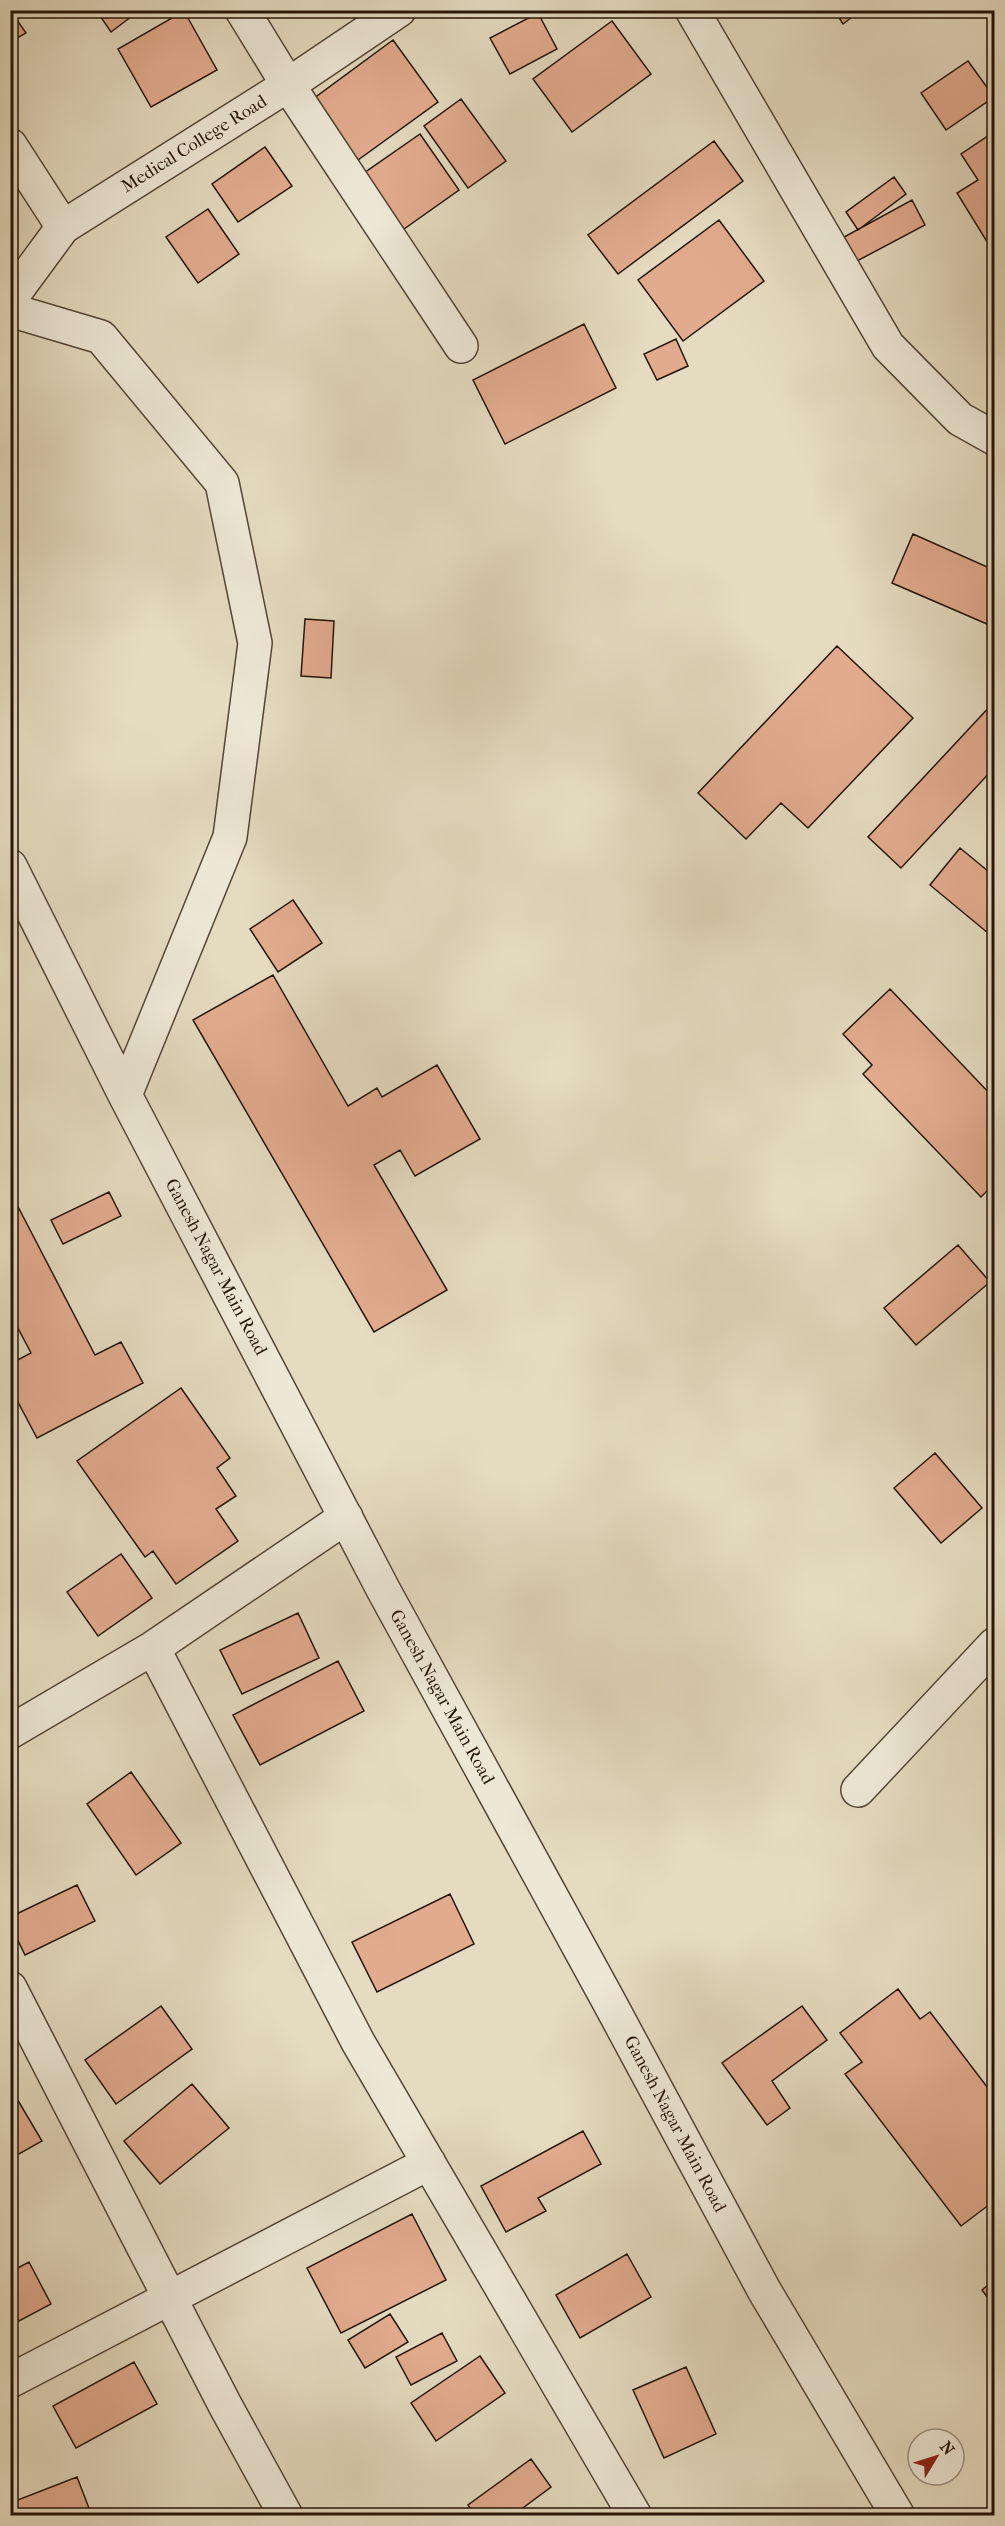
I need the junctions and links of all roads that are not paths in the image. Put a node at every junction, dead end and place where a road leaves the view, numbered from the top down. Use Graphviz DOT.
graph roads {
  1 [pos="242,10"];
  2 [pos="399,10"];
  3 [pos="692,10"];
  4 [pos="288,85"];
  5 [pos="10,145"];
  6 [pos="63,227"];
  7 [pos="10,299"];
  8 [pos="10,310"];
  9 [pos="461,346"];
  10 [pos="994,438"];
  11 [pos="10,866"];
  12 [pos="125,1095"];
  13 [pos="346,1517"];
  14 [pos="994,1645"];
  15 [pos="153,1648"];
  16 [pos="10,1732"];
  17 [pos="858,1790"];
  18 [pos="10,1988"];
  19 [pos="429,2163"];
  20 [pos="170,2298"];
  21 [pos="10,2380"];
  22 [pos="285,2516"];
  23 [pos="635,2516"];
  24 [pos="898,2516"];
  1 -- 4 [label="street"];
  2 -- 4 [label="street, Medical College Road"];
  3 -- 10 [label="street"];
  4 -- 6 [label="street, Medical College Road"];
  4 -- 9 [label="street"];
  5 -- 6 [label="street"];
  6 -- 7 [label="street, Medical College Road"];
  8 -- 12 [label="street"];
  11 -- 12 [label="street, Ganesh Nagar Main Road"];
  12 -- 13 [label="street, Ganesh Nagar Main Road"];
  13 -- 15 [label="street"];
  13 -- 24 [label="street, Ganesh Nagar Main Road"];
  14 -- 17 [label="street"];
  15 -- 16 [label="street"];
  15 -- 19 [label="street"];
  18 -- 20 [label="street"];
  19 -- 20 [label="street"];
  19 -- 23 [label="street"];
  20 -- 21 [label="street"];
  20 -- 22 [label="street"];
}
